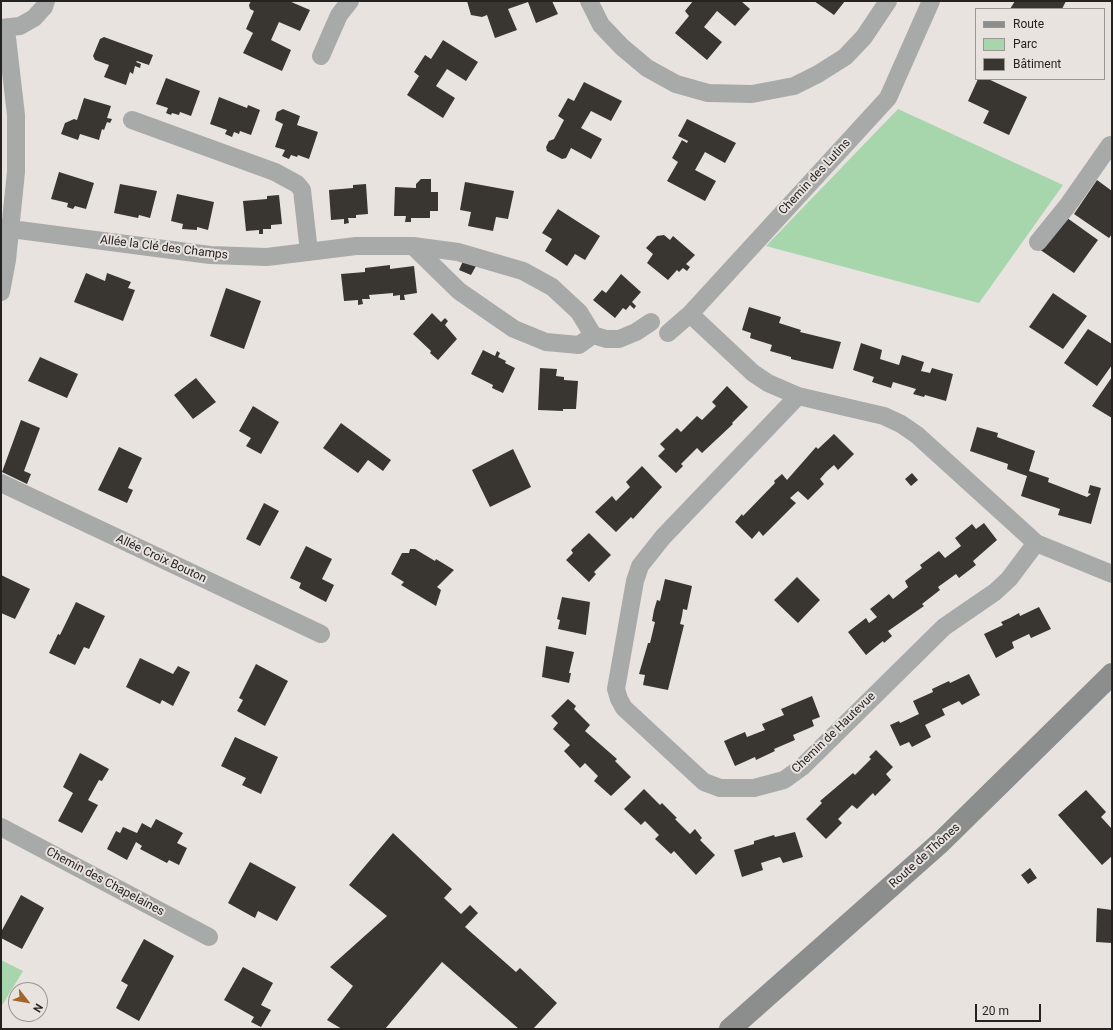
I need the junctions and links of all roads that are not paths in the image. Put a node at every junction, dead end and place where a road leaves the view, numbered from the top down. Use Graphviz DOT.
graph roads {
  1 [pos="350,1"];
  2 [pos="589,1"];
  3 [pos="888,1"];
  4 [pos="931,1"];
  5 [pos="47,3"];
  6 [pos="3,29"];
  7 [pos="322,56"];
  8 [pos="132,120"];
  9 [pos="1112,147"];
  10 [pos="11,229"];
  11 [pos="1038,242"];
  12 [pos="413,246"];
  13 [pos="309,252"];
  14 [pos="1,292"];
  15 [pos="690,314"];
  16 [pos="651,322"];
  17 [pos="668,333"];
  18 [pos="593,335"];
  19 [pos="798,396"];
  20 [pos="1,483"];
  21 [pos="1036,543"];
  22 [pos="1112,574"];
  23 [pos="321,634"];
  24 [pos="1112,674"];
  25 [pos="1,827"];
  26 [pos="210,937"];
  27 [pos="730,1029"];
  1 -- 7 [label="street"];
  2 -- 3 [label="street"];
  4 -- 15 [label="street, Chemin des Lutins"];
  5 -- 6 [label="street"];
  6 -- 10 [label="street"];
  8 -- 13 [label="street"];
  9 -- 11 [label="street"];
  10 -- 13 [label="street, Allée la Clé des Champs"];
  10 -- 14 [label="street"];
  12 -- 13 [label="street, Allée la Clé des Champs"];
  12 -- 18 [label="street, Allée la Clé des Champs"];
  12 -- 18 [label="street"];
  15 -- 17 [label="street, Chemin des Lutins"];
  15 -- 19 [label="street"];
  16 -- 18 [label="street"];
  19 -- 21 [label="street"];
  19 -- 21 [label="street, Chemin de Hautevue"];
  20 -- 23 [label="street, Allée Croix Bouton"];
  21 -- 22 [label="street"];
  24 -- 27 [label="main road, Route de Thônes"];
  25 -- 26 [label="street, Chemin des Chapelaines"];
}
